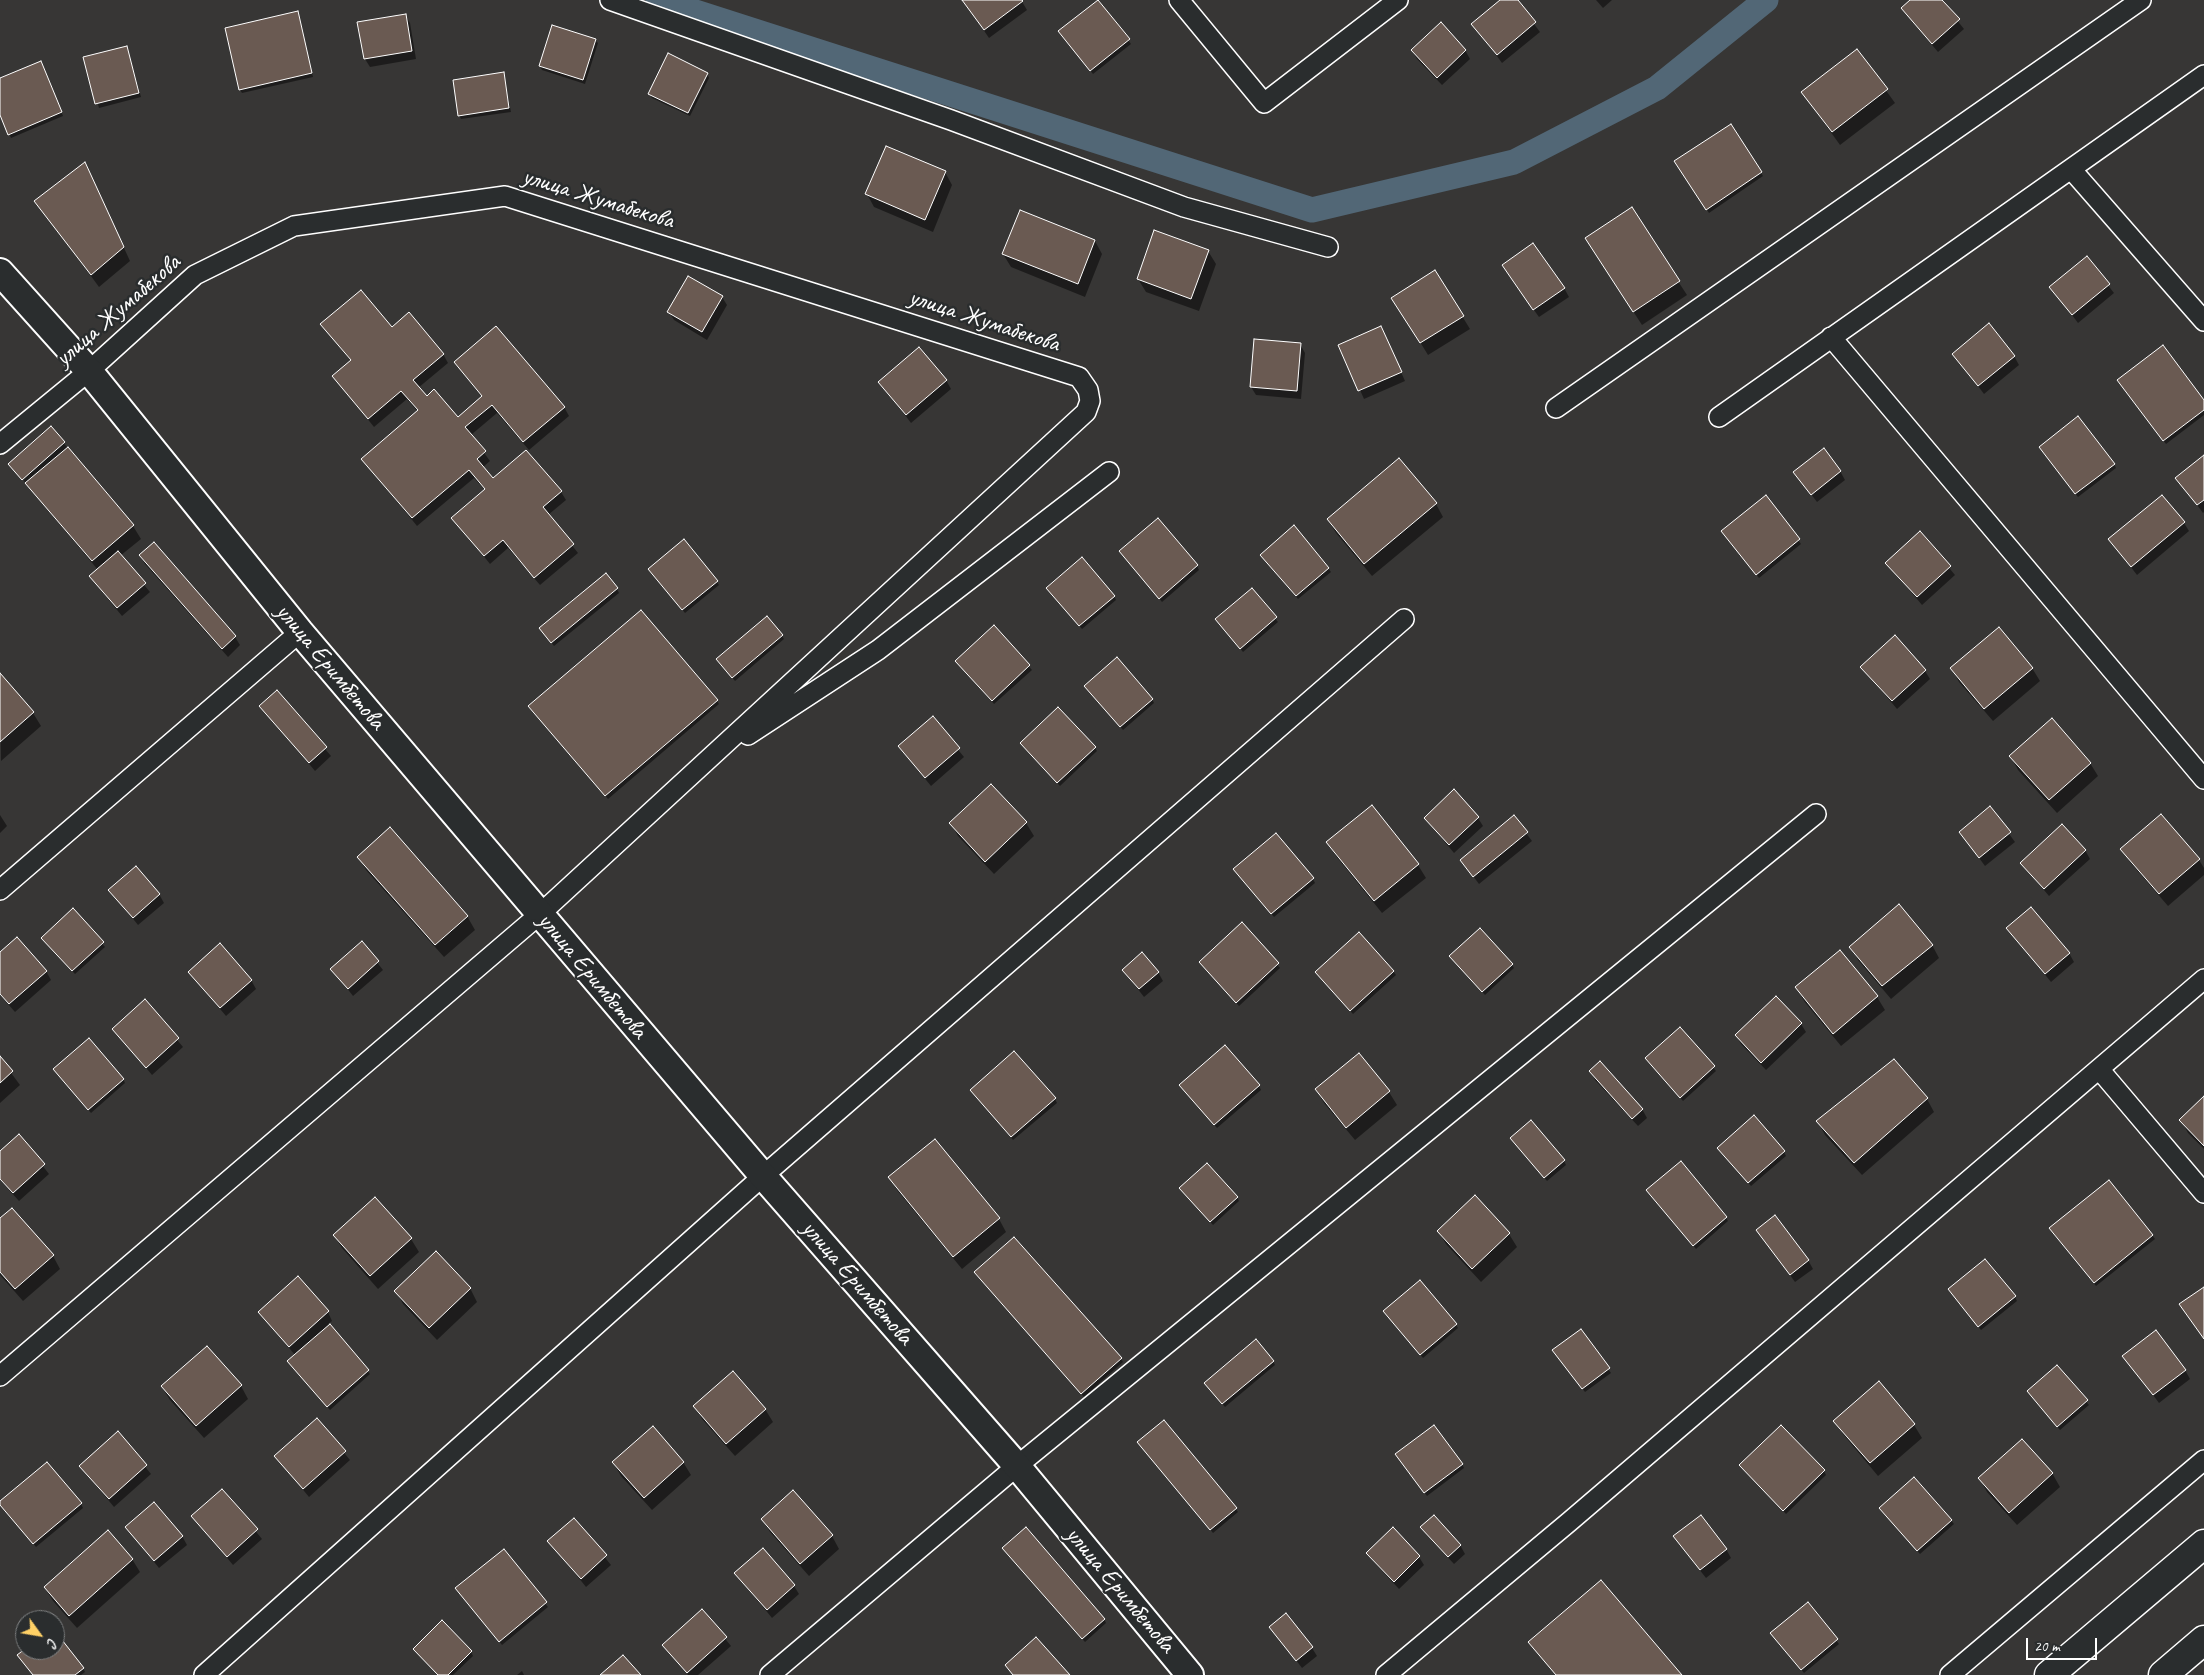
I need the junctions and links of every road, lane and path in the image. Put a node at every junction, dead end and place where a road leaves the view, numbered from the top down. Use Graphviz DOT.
graph roads {
  1 [pos="610,0"];
  2 [pos="1179,0"];
  3 [pos="1398,0"];
  4 [pos="2141,0"];
  5 [pos="2204,75"];
  6 [pos="2071,169"];
  7 [pos="1328,248"];
  8 [pos="0,272"];
  9 [pos="2204,321"];
  10 [pos="1831,338"];
  11 [pos="89,371"];
  12 [pos="1556,408"];
  13 [pos="1719,416"];
  14 [pos="0,444"];
  15 [pos="1109,472"];
  16 [pos="1404,619"];
  17 [pos="300,632"];
  18 [pos="703,764"];
  19 [pos="2204,778"];
  20 [pos="1816,814"];
  21 [pos="0,890"];
  22 [pos="540,914"];
  23 [pos="2204,979"];
  24 [pos="2099,1069"];
  25 [pos="764,1176"];
  26 [pos="2204,1193"];
  27 [pos="0,1376"];
  28 [pos="2204,1460"];
  29 [pos="1017,1466"];
  30 [pos="2204,1544"];
  31 [pos="2204,1640"];
  32 [pos="204,1675"];
  33 [pos="770,1675"];
  34 [pos="1190,1675"];
  35 [pos="1386,1675"];
  36 [pos="1950,1675"];
  37 [pos="2049,1675"];
  38 [pos="2163,1675"];
  1 -- 7 [label="street"];
  2 -- 3 [label="street"];
  4 -- 12 [label="street"];
  5 -- 6 [label="street"];
  6 -- 9 [label="street"];
  6 -- 10 [label="street"];
  8 -- 11 [label="main road, улица Еримбетова"];
  10 -- 13 [label="street"];
  10 -- 19 [label="street"];
  11 -- 14 [label="street, улица Жумабекова"];
  11 -- 17 [label="main road, улица Еримбетова"];
  11 -- 18 [label="street, улица Жумабекова"];
  15 -- 18 [label="street"];
  16 -- 25 [label="street"];
  17 -- 21 [label="street"];
  17 -- 22 [label="main road, улица Еримбетова"];
  18 -- 22 [label="street"];
  20 -- 29 [label="street"];
  22 -- 25 [label="main road, улица Еримбетова"];
  22 -- 27 [label="street"];
  23 -- 24 [label="street"];
  24 -- 26 [label="street"];
  24 -- 35 [label="street"];
  25 -- 29 [label="main road, улица Еримбетова"];
  25 -- 32 [label="street"];
  28 -- 36 [label="street"];
  29 -- 33 [label="street"];
  29 -- 34 [label="main road, улица Еримбетова"];
  30 -- 37 [label="main road"];
  31 -- 38 [label="main road"];
}
